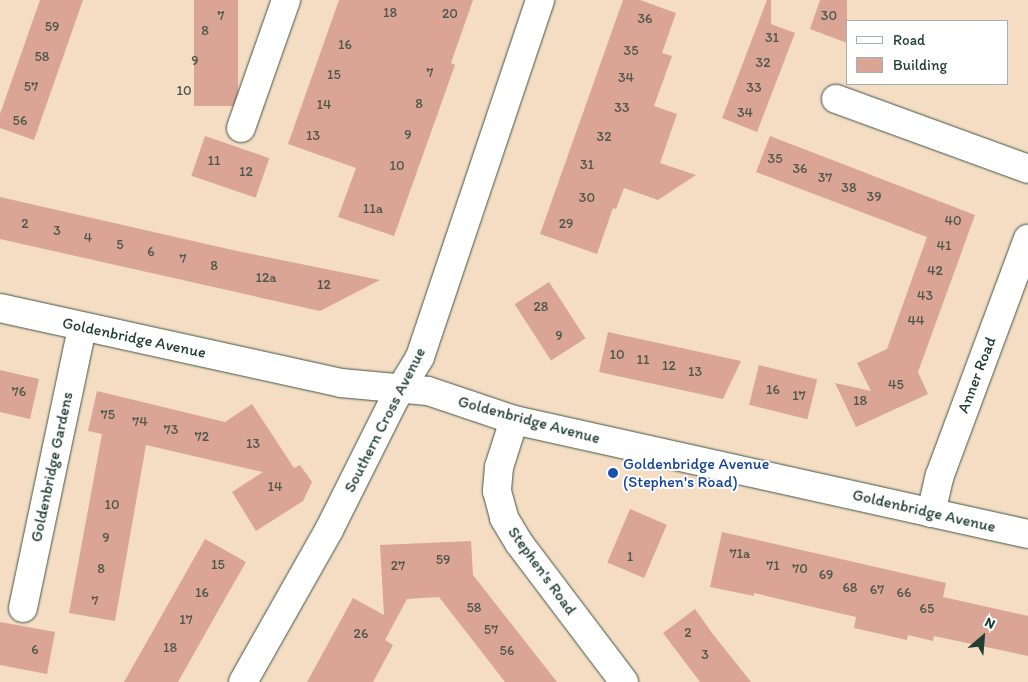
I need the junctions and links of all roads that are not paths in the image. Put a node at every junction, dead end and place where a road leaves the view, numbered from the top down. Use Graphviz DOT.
graph roads {
  1 [pos="286,0"];
  2 [pos="540,0"];
  3 [pos="836,99"];
  4 [pos="241,128"];
  5 [pos="1028,169"];
  6 [pos="1028,239"];
  7 [pos="0,308"];
  8 [pos="82,327"];
  9 [pos="403,387"];
  10 [pos="514,420"];
  11 [pos="931,512"];
  12 [pos="1028,534"];
  13 [pos="23,608"];
  14 [pos="243,682"];
  15 [pos="624,682"];
  1 -- 4 [label="street"];
  2 -- 9 [label="street, Southern Cross Avenue"];
  3 -- 5 [label="street"];
  6 -- 11 [label="street, Anner Road"];
  7 -- 8 [label="street, Goldenbridge Avenue"];
  8 -- 9 [label="street, Goldenbridge Avenue"];
  8 -- 13 [label="street, Goldenbridge Gardens"];
  9 -- 10 [label="street, Goldenbridge Avenue"];
  9 -- 14 [label="street, Southern Cross Avenue"];
  10 -- 11 [label="street, Goldenbridge Avenue"];
  10 -- 15 [label="street, Stephen's Road"];
  11 -- 12 [label="street, Goldenbridge Avenue"];
}
